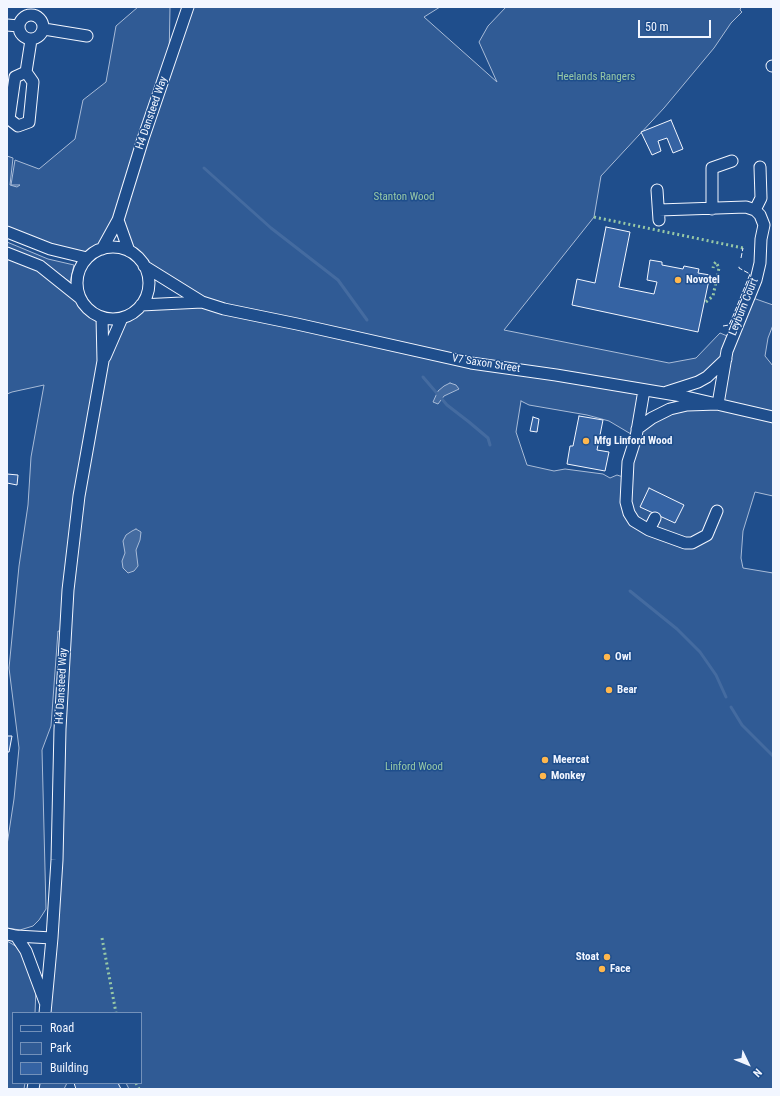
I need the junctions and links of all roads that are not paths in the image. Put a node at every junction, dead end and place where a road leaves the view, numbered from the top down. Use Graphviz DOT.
graph roads {
  1 [pos="188,7"];
  2 [pos="32,11"];
  3 [pos="7,25"];
  4 [pos="19,26"];
  5 [pos="44,29"];
  6 [pos="87,36"];
  7 [pos="31,40"];
  8 [pos="26,72"];
  9 [pos="12,100"];
  10 [pos="31,103"];
  11 [pos="732,161"];
  12 [pos="760,167"];
  13 [pos="657,190"];
  14 [pos="712,209"];
  15 [pos="755,210"];
  16 [pos="118,220"];
  17 [pos="7,232"];
  18 [pos="102,249"];
  19 [pos="129,251"];
  20 [pos="7,253"];
  21 [pos="87,258"];
  22 [pos="144,266"];
  23 [pos="80,298"];
  24 [pos="202,302"];
  25 [pos="141,305"];
  26 [pos="102,317"];
  27 [pos="122,318"];
  28 [pos="726,359"];
  29 [pos="102,366"];
  30 [pos="644,390"];
  31 [pos="663,393"];
  32 [pos="718,404"];
  33 [pos="773,417"];
  34 [pos="637,429"];
  35 [pos="717,511"];
  36 [pos="655,518"];
  37 [pos="649,530"];
  38 [pos="11,935"];
  39 [pos="52,938"];
  40 [pos="45,1009"];
  1 -- 16 [label="street, H4 Dansteed Way"];
  2 -- 4 [label="street"];
  2 -- 5 [label="street"];
  3 -- 4 [label="street"];
  4 -- 7 [label="street"];
  5 -- 6 [label="street"];
  5 -- 7 [label="street"];
  7 -- 8 [label="street"];
  8 -- 9 [label="street"];
  8 -- 10 [label="street"];
  9 -- 10 [label="street"];
  9 -- 10 [label="street"];
  11 -- 14 [label="street"];
  12 -- 15 [label="street"];
  13 -- 14 [label="street"];
  14 -- 15 [label="street"];
  15 -- 28 [label="street, Leyburn Court"];
  16 -- 18 [label="street, H4 Dansteed Way"];
  16 -- 19 [label="street"];
  17 -- 21 [label="street"];
  18 -- 19 [label="street"];
  18 -- 21 [label="street"];
  19 -- 22 [label="street"];
  20 -- 23 [label="street"];
  21 -- 23 [label="street"];
  22 -- 24 [label="street, V7 Saxon Street"];
  22 -- 25 [label="street"];
  23 -- 26 [label="street"];
  24 -- 25 [label="street, V7 Saxon Street"];
  24 -- 30 [label="street, V7 Saxon Street"];
  25 -- 27 [label="street"];
  26 -- 27 [label="street"];
  26 -- 29 [label="street, H4 Dansteed Way"];
  27 -- 29 [label="street, H4 Dansteed Way"];
  28 -- 31 [label="street, Leyburn Court"];
  28 -- 32 [label="street, Leyburn Court"];
  29 -- 39 [label="street, H4 Dansteed Way"];
  30 -- 31 [label="street, V7 Saxon Street"];
  30 -- 34 [label="street"];
  31 -- 32 [label="street, V7 Saxon Street"];
  32 -- 33 [label="street, V7 Saxon Street"];
  32 -- 34 [label="street"];
  34 -- 37 [label="street"];
  35 -- 37 [label="street"];
  36 -- 37 [label="street"];
  38 -- 39 [label="street"];
  38 -- 40 [label="street"];
  39 -- 40 [label="street, H4 Dansteed Way"];
}
